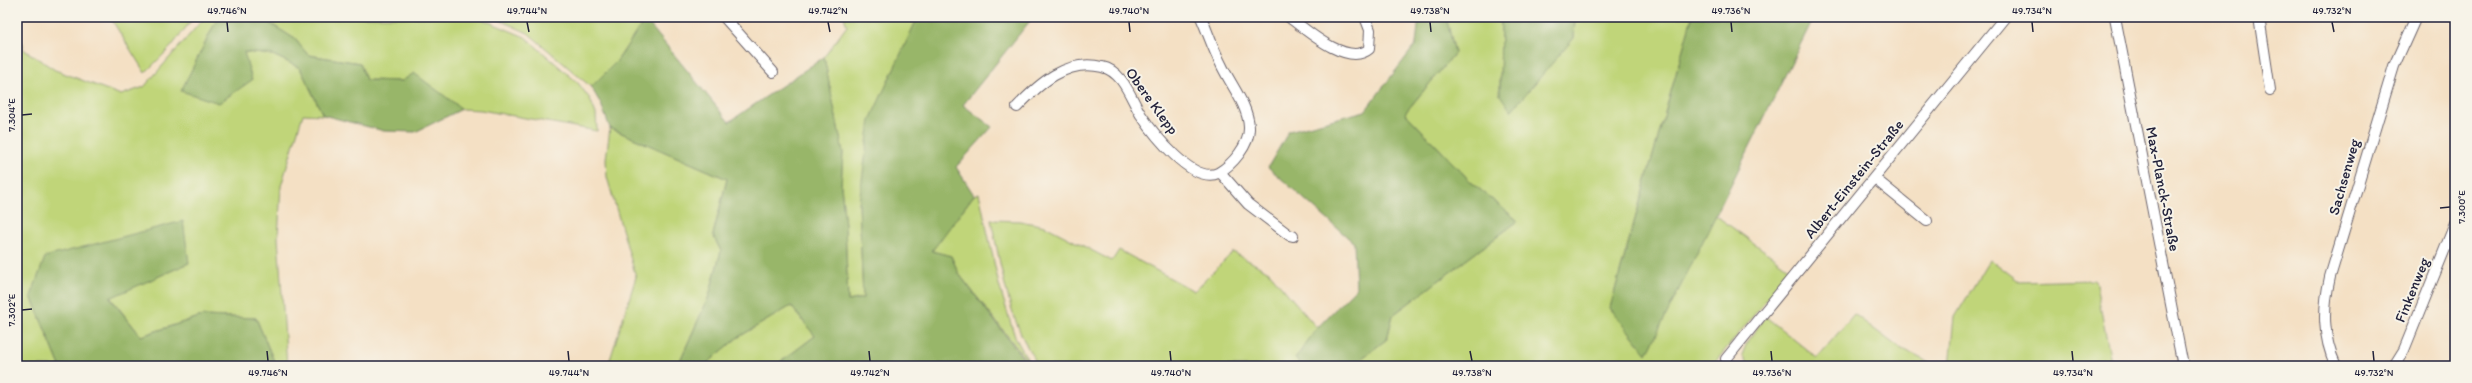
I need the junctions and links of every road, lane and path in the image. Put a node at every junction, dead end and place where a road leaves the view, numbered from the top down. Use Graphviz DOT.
graph roads {
  1 [pos="724,17"];
  2 [pos="1201,17"];
  3 [pos="1289,17"];
  4 [pos="1365,17"];
  5 [pos="2005,17"];
  6 [pos="2115,17"];
  7 [pos="2260,17"];
  8 [pos="2416,17"];
  9 [pos="773,72"];
  10 [pos="2270,90"];
  11 [pos="1017,107"];
  12 [pos="1220,172"];
  13 [pos="1874,178"];
  14 [pos="1927,221"];
  15 [pos="2455,224"];
  16 [pos="1294,236"];
  17 [pos="1726,359"];
  18 [pos="2183,366"];
  19 [pos="2336,366"];
  20 [pos="2394,366"];
  1 -- 9 [label="street"];
  2 -- 12 [label="street"];
  3 -- 4 [label="street"];
  5 -- 13 [label="street, Albert-Einstein-Straße"];
  6 -- 18 [label="street, Max-Planck-Straße"];
  7 -- 10 [label="street"];
  8 -- 19 [label="street, Sachsenweg"];
  11 -- 12 [label="street, Obere Klepp"];
  12 -- 16 [label="street"];
  13 -- 14 [label="street"];
  13 -- 17 [label="street, Albert-Einstein-Straße"];
  15 -- 20 [label="street, Finkenweg"];
}
